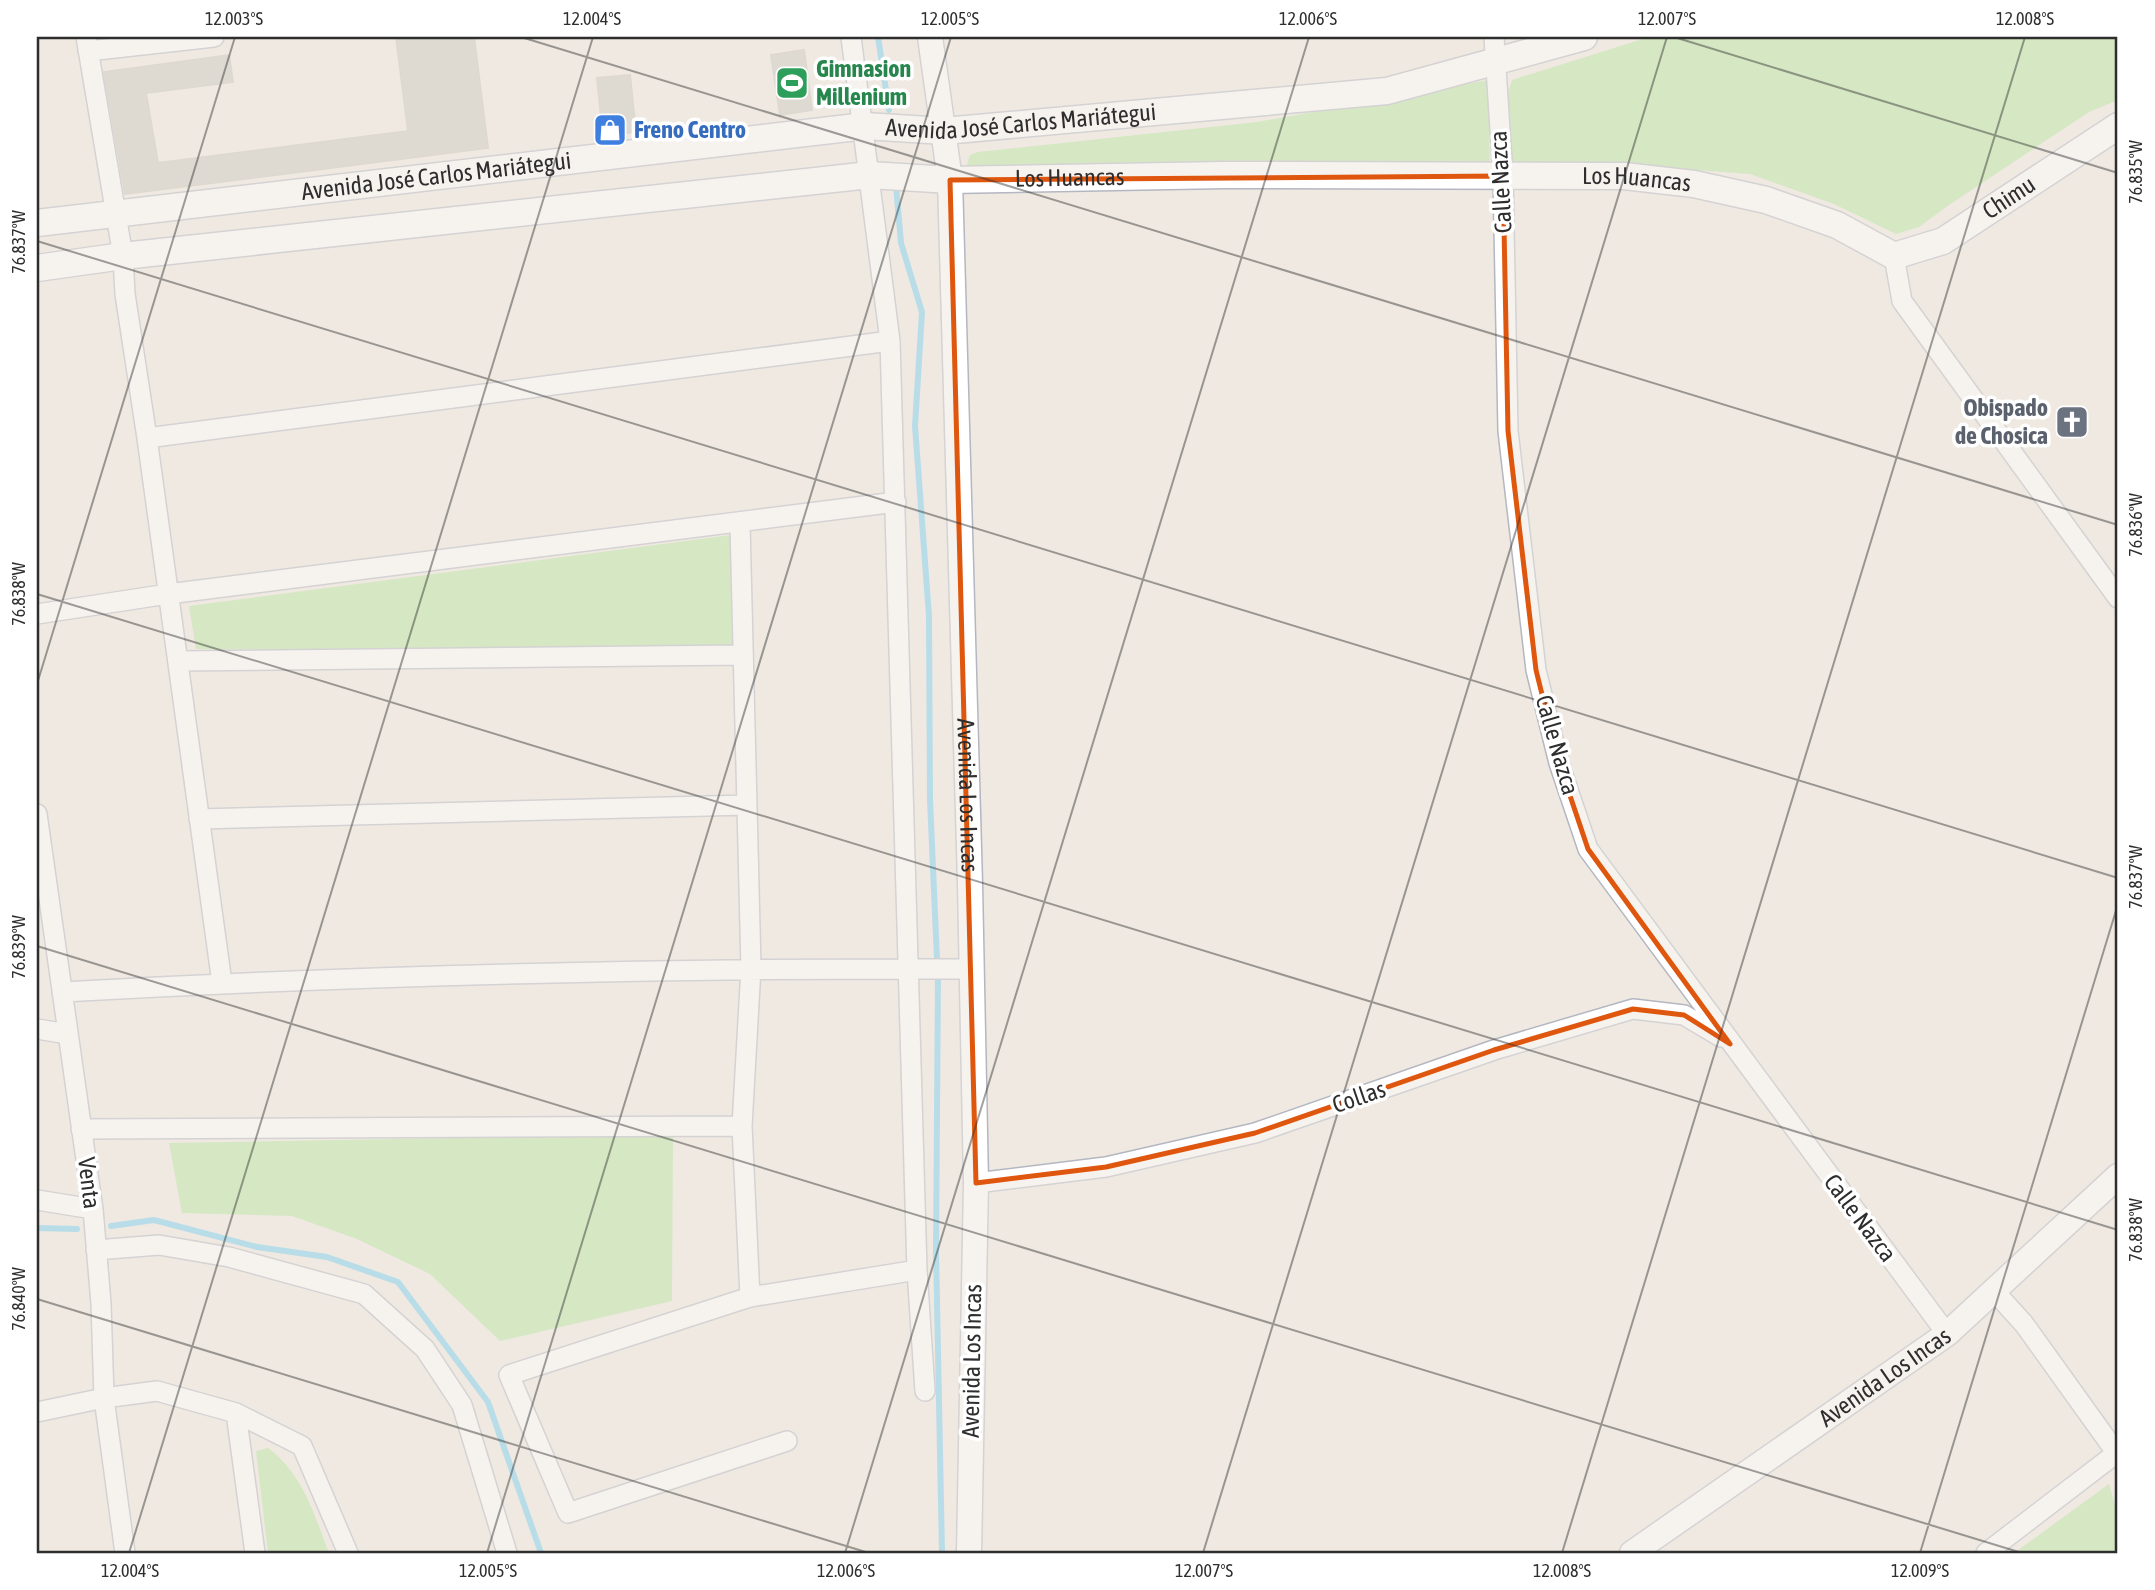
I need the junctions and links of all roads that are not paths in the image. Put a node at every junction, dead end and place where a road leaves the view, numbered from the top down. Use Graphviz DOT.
graph roads {
  1 [pos="214,37"];
  2 [pos="851,37"];
  3 [pos="930,37"];
  4 [pos="1494,37"];
  5 [pos="1584,37"];
  6 [pos="87,44"];
  7 [pos="1493,63"];
  8 [pos="865,126"];
  9 [pos="2118,126"];
  10 [pos="944,131"];
  11 [pos="870,174"];
  12 [pos="1503,176"];
  13 [pos="950,180"];
  14 [pos="116,214"];
  15 [pos="37,223"];
  16 [pos="123,256"];
  17 [pos="1894,256"];
  18 [pos="37,268"];
  19 [pos="890,341"];
  20 [pos="147,438"];
  21 [pos="896,502"];
  22 [pos="740,524"];
  23 [pos="167,594"];
  24 [pos="2118,598"];
  25 [pos="37,614"];
  26 [pos="742,656"];
  27 [pos="178,661"];
  28 [pos="747,805"];
  29 [pos="37,814"];
  30 [pos="199,819"];
  31 [pos="40,861"];
  32 [pos="751,968"];
  33 [pos="910,969"];
  34 [pos="972,969"];
  35 [pos="222,983"];
  36 [pos="62,992"];
  37 [pos="37,1029"];
  38 [pos="68,1034"];
  39 [pos="1730,1044"];
  40 [pos="742,1126"];
  41 [pos="82,1129"];
  42 [pos="2118,1176"];
  43 [pos="976,1183"];
  44 [pos="37,1200"];
  45 [pos="93,1209"];
  46 [pos="96,1250"];
  47 [pos="917,1270"];
  48 [pos="1995,1292"];
  49 [pos="750,1297"];
  50 [pos="1947,1334"];
  51 [pos="925,1391"];
  52 [pos="104,1398"];
  53 [pos="37,1412"];
  54 [pos="236,1413"];
  55 [pos="787,1441"];
  56 [pos="2118,1453"];
  57 [pos="125,1553"];
  58 [pos="255,1553"];
  59 [pos="348,1553"];
  60 [pos="507,1553"];
  61 [pos="970,1553"];
  62 [pos="1632,1553"];
  63 [pos="1986,1553"];
  1 -- 6 [label="street"];
  2 -- 8 [label="street"];
  3 -- 10 [label="street, Avenida Los Incas"];
  4 -- 7 [label="street, Calle Nazca"];
  5 -- 7 [label="main road, Avenida José Carlos Mariátegui"];
  6 -- 14 [label="street"];
  7 -- 10 [label="main road, Avenida José Carlos Mariátegui"];
  7 -- 12 [label="street, Calle Nazca"];
  8 -- 10 [label="main road, Avenida José Carlos Mariátegui"];
  8 -- 11 [label="street"];
  8 -- 14 [label="main road, Avenida José Carlos Mariátegui"];
  9 -- 17 [label="main road, Chimu"];
  10 -- 13 [label="street, Avenida Los Incas"];
  11 -- 13 [label="main road, Avenida José Carlos Mariátegui"];
  11 -- 16 [label="main road, Avenida José Carlos Mariátegui"];
  11 -- 19 [label="street"];
  12 -- 13 [label="main road, Los Huancas"];
  12 -- 17 [label="main road, Los Huancas"];
  12 -- 39 [label="street, Calle Nazca"];
  13 -- 34 [label="street, Avenida Los Incas"];
  14 -- 15 [label="main road, Avenida José Carlos Mariátegui"];
  14 -- 16 [label="street"];
  16 -- 18 [label="main road, Avenida José Carlos Mariátegui"];
  16 -- 20 [label="street"];
  17 -- 24 [label="street"];
  19 -- 20 [label="street"];
  19 -- 21 [label="street"];
  20 -- 23 [label="street"];
  21 -- 22 [label="street"];
  21 -- 33 [label="street"];
  22 -- 23 [label="street"];
  22 -- 26 [label="street"];
  23 -- 25 [label="street"];
  23 -- 27 [label="street"];
  26 -- 27 [label="street"];
  26 -- 28 [label="street"];
  27 -- 30 [label="street"];
  28 -- 30 [label="street"];
  28 -- 32 [label="street"];
  29 -- 31 [label="street, Venta"];
  30 -- 35 [label="street"];
  31 -- 36 [label="street, Venta"];
  32 -- 33 [label="street"];
  32 -- 35 [label="street"];
  32 -- 40 [label="street"];
  33 -- 34 [label="street"];
  33 -- 47 [label="street"];
  34 -- 43 [label="street, Avenida Los Incas"];
  35 -- 36 [label="street"];
  36 -- 38 [label="street, Venta"];
  37 -- 38 [label="street"];
  38 -- 41 [label="street, Venta"];
  39 -- 43 [label="street, Collas"];
  39 -- 50 [label="street, Calle Nazca"];
  40 -- 41 [label="street"];
  40 -- 49 [label="street"];
  41 -- 45 [label="street, Venta"];
  42 -- 48 [label="street, Avenida Los Incas"];
  43 -- 61 [label="street, Avenida Los Incas"];
  44 -- 45 [label="street"];
  45 -- 46 [label="street, Venta"];
  46 -- 52 [label="street, Venta"];
  46 -- 60 [label="street"];
  47 -- 49 [label="street"];
  47 -- 51 [label="street"];
  48 -- 50 [label="street, Avenida Los Incas"];
  48 -- 56 [label="street"];
  49 -- 55 [label="street"];
  50 -- 62 [label="street, Avenida Los Incas"];
  52 -- 53 [label="street"];
  52 -- 54 [label="street"];
  52 -- 57 [label="street, Venta"];
  54 -- 58 [label="street"];
  54 -- 59 [label="street"];
  56 -- 63 [label="street"];
}
